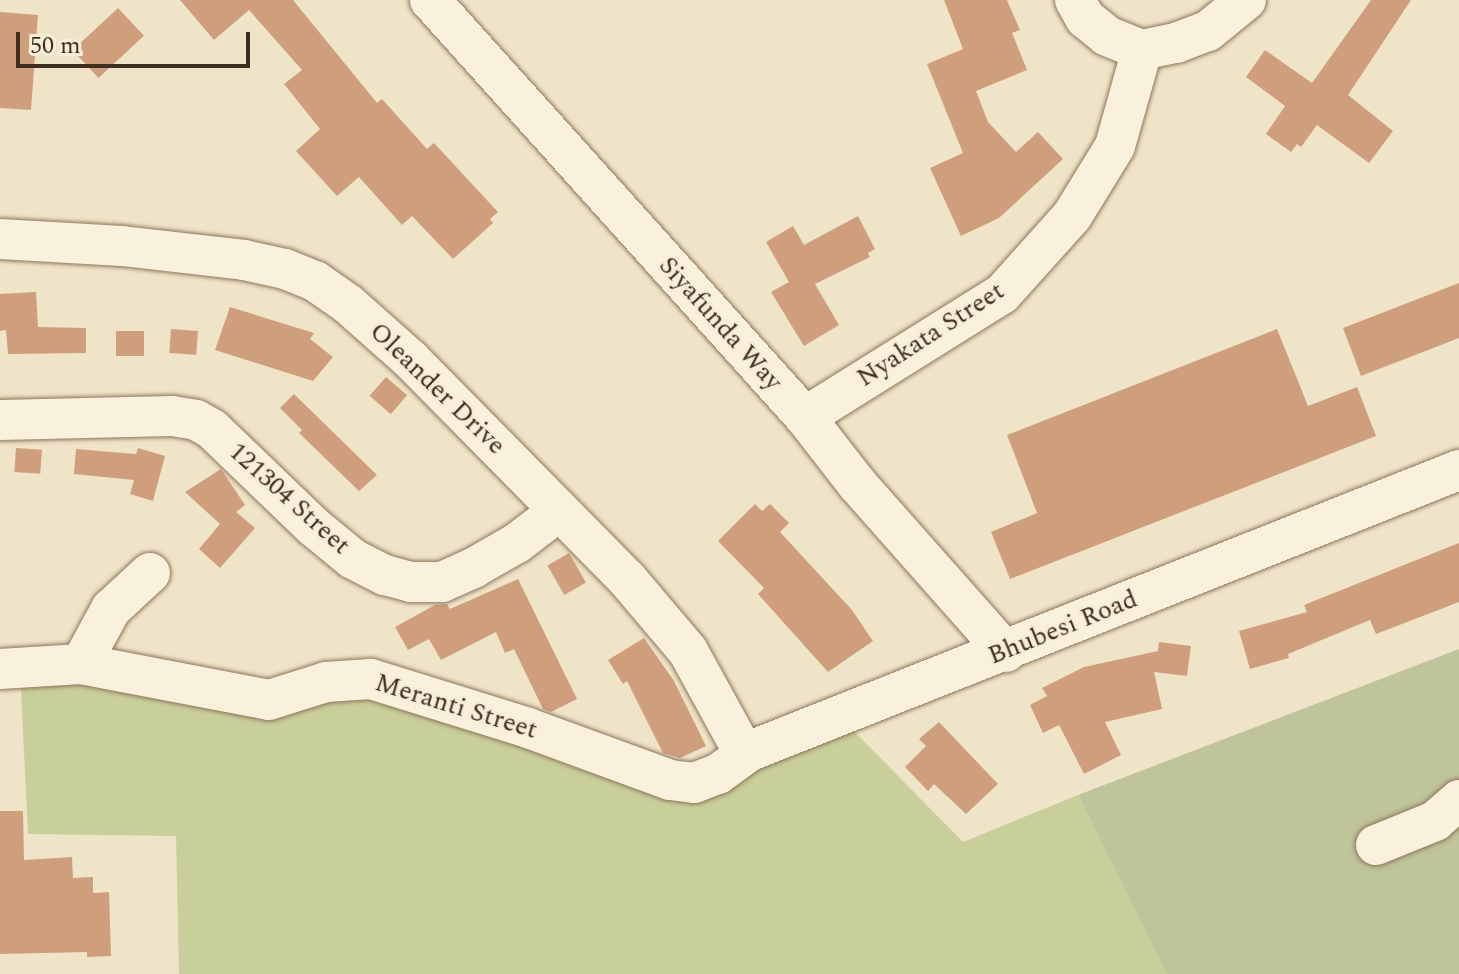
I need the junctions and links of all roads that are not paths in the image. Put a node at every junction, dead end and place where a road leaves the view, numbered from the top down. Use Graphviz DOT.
graph roads {
  1 [pos="430,0"];
  2 [pos="1075,0"];
  3 [pos="1246,0"];
  4 [pos="1142,50"];
  5 [pos="0,239"];
  6 [pos="805,417"];
  7 [pos="0,420"];
  8 [pos="1459,470"];
  9 [pos="559,511"];
  10 [pos="150,573"];
  11 [pos="1006,652"];
  12 [pos="81,664"];
  13 [pos="0,669"];
  14 [pos="750,751"];
  15 [pos="670,780"];
  16 [pos="1459,800"];
  17 [pos="1376,845"];
  1 -- 6 [label="street, Siyafunda Way"];
  2 -- 4 [label="street"];
  3 -- 4 [label="street"];
  4 -- 6 [label="street, Nyakata Street"];
  5 -- 9 [label="street, Oleander Drive"];
  6 -- 11 [label="street, Siyafunda Way"];
  7 -- 9 [label="street, 121304 Street"];
  8 -- 11 [label="street, Bhubesi Road"];
  9 -- 14 [label="street, Oleander Drive"];
  10 -- 12 [label="street"];
  11 -- 14 [label="street, Bhubesi Road"];
  12 -- 13 [label="street, Meranti Street"];
  12 -- 15 [label="street, Meranti Street"];
  14 -- 15 [label="street, Bhubesi Road"];
  16 -- 17 [label="street"];
}
